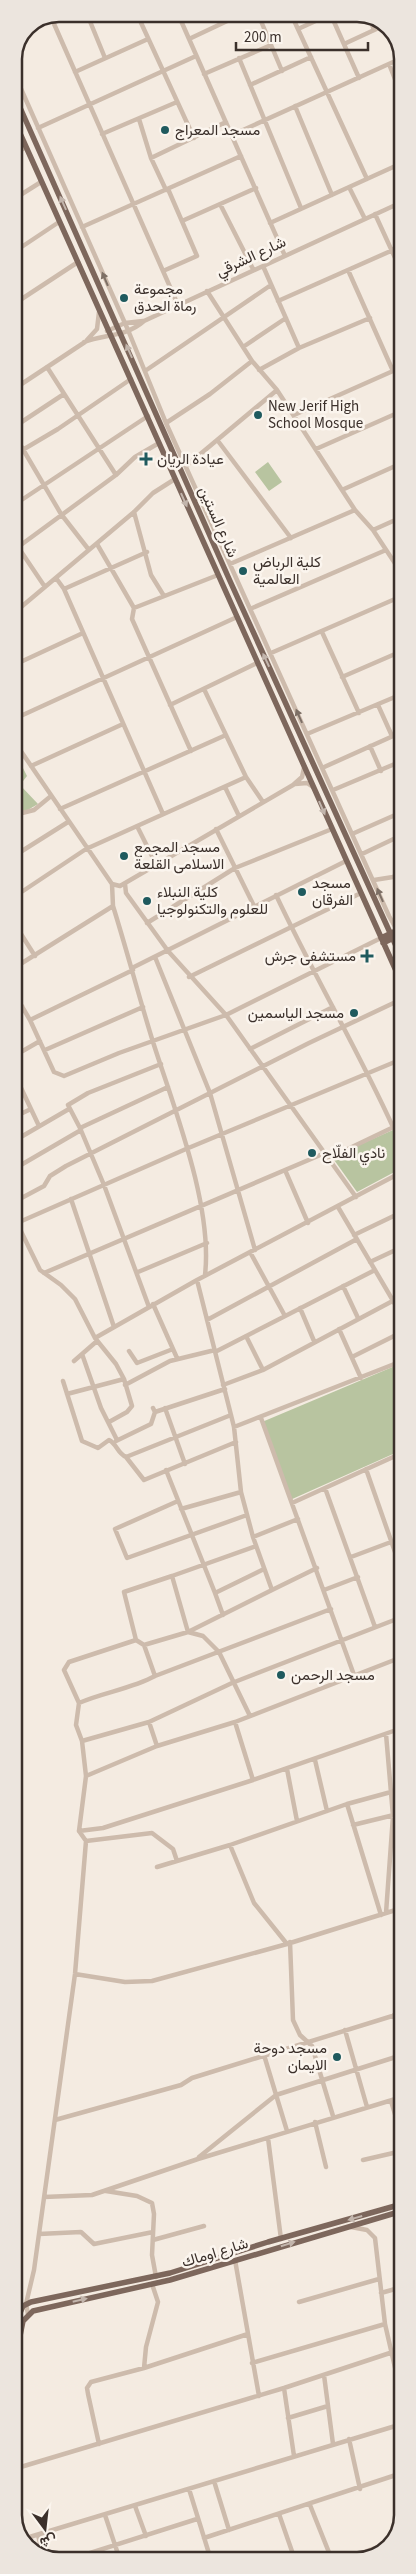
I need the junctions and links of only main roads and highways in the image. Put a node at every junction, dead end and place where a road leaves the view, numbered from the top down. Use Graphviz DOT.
graph roads {
  1 [pos="23,114"];
  2 [pos="23,140"];
  3 [pos="392,936"];
  4 [pos="393,939"];
  5 [pos="382,941"];
  6 [pos="393,965"];
  7 [pos="394,2206"];
  8 [pos="394,2213"];
  9 [pos="268,2242"];
  10 [pos="270,2249"];
  11 [pos="23,2307"];
  12 [pos="23,2326"];
  3 -- 1 [label="main road, شارع الستين, one-way"];
  2 -- 5 [label="main road, شارع الستين, one-way"];
  3 -- 4 [label="main road, شارع الستين"];
  3 -- 5 [label="main road"];
  5 -- 6 [label="main road, شارع الستين"];
  7 -- 9 [label="main road, شارع اوماك, one-way"];
  10 -- 8 [label="main road, شارع اوماك, one-way"];
  9 -- 10 [label="main road"];
  9 -- 11 [label="main road, شارع اوماك"];
  12 -- 10 [label="main road, شارع اوماك, one-way"];
}
